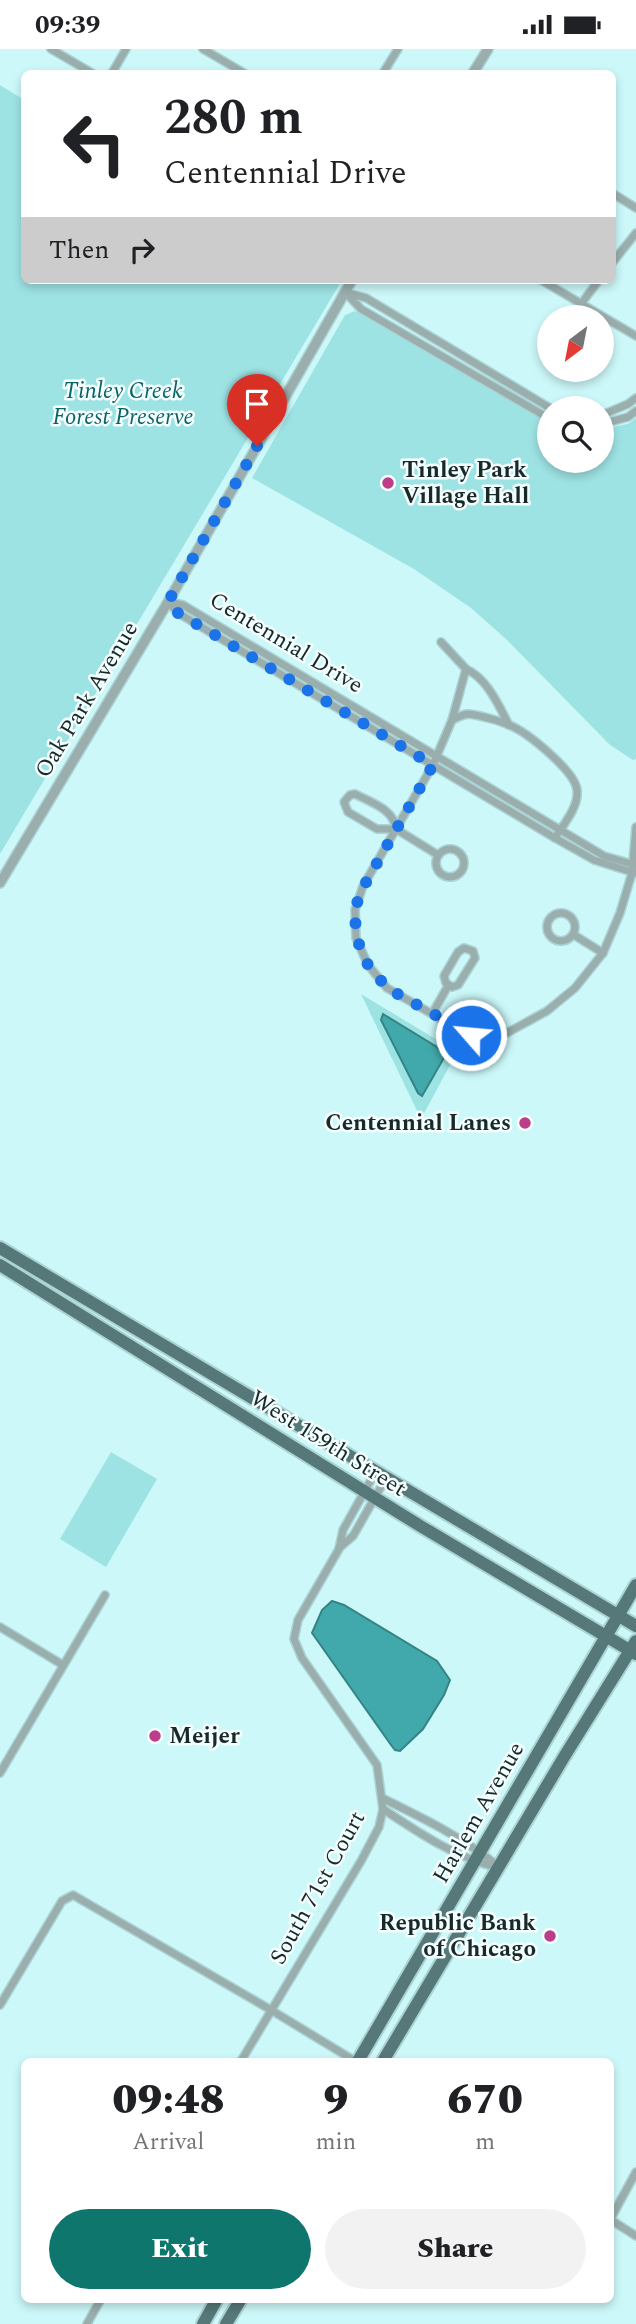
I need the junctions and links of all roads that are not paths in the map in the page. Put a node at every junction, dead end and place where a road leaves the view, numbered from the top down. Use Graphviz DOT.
graph roads {
  1 [pos="51,49"];
  2 [pos="126,49"];
  3 [pos="203,49"];
  4 [pos="398,49"];
  5 [pos="488,49"];
  6 [pos="87,70"];
  7 [pos="114,70"];
  8 [pos="239,70"];
  9 [pos="385,70"];
  10 [pos="475,70"];
  11 [pos="616,196"];
  12 [pos="636,208"];
  13 [pos="636,233"];
  14 [pos="616,258"];
  15 [pos="350,284"];
  16 [pos="548,284"];
  17 [pos="596,284"];
  18 [pos="345,292"];
  19 [pos="581,304"];
  20 [pos="636,336"];
  21 [pos="529,397"];
  22 [pos="636,398"];
  23 [pos="537,401"];
  24 [pos="524,406"];
  25 [pos="614,410"];
  26 [pos="636,411"];
  27 [pos="537,412"];
  28 [pos="614,420"];
  29 [pos="168,602"];
  30 [pos="441,642"];
  31 [pos="466,669"];
  32 [pos="452,720"];
  33 [pos="509,725"];
  34 [pos="437,755"];
  35 [pos="433,765"];
  36 [pos="636,827"];
  37 [pos="396,829"];
  38 [pos="560,830"];
  39 [pos="555,838"];
  40 [pos="438,855"];
  41 [pos="634,869"];
  42 [pos="0,883"];
  43 [pos="574,935"];
  44 [pos="603,953"];
  45 [pos="448,986"];
  46 [pos="432,1014"];
  47 [pos="0,1248"];
  48 [pos="0,1265"];
  49 [pos="381,1474"];
  50 [pos="369,1494"];
  51 [pos="339,1549"];
  52 [pos="636,1585"];
  53 [pos="105,1595"];
  54 [pos="618,1615"];
  55 [pos="636,1626"];
  56 [pos="0,1627"];
  57 [pos="606,1635"];
  58 [pos="634,1648"];
  59 [pos="63,1665"];
  60 [pos="0,1773"];
  61 [pos="382,1798"];
  62 [pos="383,1809"];
  63 [pos="478,1857"];
  64 [pos="499,1868"];
  65 [pos="0,2005"];
  66 [pos="271,2010"];
  67 [pos="243,2058"];
  68 [pos="351,2058"];
  69 [pos="358,2058"];
  70 [pos="385,2058"];
  71 [pos="636,2172"];
  72 [pos="614,2213"];
  73 [pos="614,2221"];
  74 [pos="636,2236"];
  75 [pos="99,2303"];
  76 [pos="215,2303"];
  77 [pos="239,2303"];
  78 [pos="87,2324"];
  79 [pos="203,2324"];
  80 [pos="226,2324"];
  1 -- 6 [label="street"];
  2 -- 7 [label="street"];
  3 -- 8 [label="street"];
  4 -- 9 [label="street"];
  5 -- 10 [label="street"];
  11 -- 12 [label="street"];
  13 -- 14 [label="street"];
  15 -- 18 [label="street, Oak Park Avenue"];
  16 -- 19 [label="street"];
  17 -- 19 [label="street"];
  18 -- 21 [label="street"];
  18 -- 24 [label="street"];
  18 -- 29 [label="street, Oak Park Avenue"];
  19 -- 20 [label="street"];
  21 -- 23 [label="street"];
  21 -- 24 [label="street"];
  22 -- 25 [label="street"];
  24 -- 27 [label="street"];
  26 -- 28 [label="street"];
  29 -- 34 [label="street, Centennial Drive"];
  29 -- 35 [label="street, Centennial Drive"];
  29 -- 42 [label="street, Oak Park Avenue"];
  30 -- 31 [label="street"];
  31 -- 32 [label="street"];
  31 -- 33 [label="street"];
  32 -- 33 [label="street"];
  32 -- 34 [label="street"];
  33 -- 38 [label="street"];
  34 -- 35 [label="street"];
  34 -- 38 [label="street, Centennial Drive"];
  35 -- 37 [label="street"];
  35 -- 39 [label="street, Centennial Drive"];
  36 -- 41 [label="street"];
  37 -- 37 [label="street"];
  37 -- 40 [label="street"];
  37 -- 46 [label="street"];
  38 -- 39 [label="street"];
  38 -- 41 [label="street, Centennial Drive"];
  39 -- 41 [label="street, Centennial Drive"];
  40 -- 40 [label="street"];
  41 -- 44 [label="street"];
  43 -- 43 [label="street"];
  43 -- 44 [label="street"];
  44 -- 46 [label="street"];
  45 -- 45 [label="street"];
  45 -- 46 [label="street"];
  47 -- 49 [label="main road, West 159th Street"];
  48 -- 50 [label="main road, West 159th Street"];
  49 -- 50 [label="street, South 71st Court"];
  49 -- 50 [label="street, South 71st Court"];
  49 -- 54 [label="main road, West 159th Street"];
  50 -- 51 [label="street, South 71st Court"];
  50 -- 51 [label="street, South 71st Court"];
  50 -- 57 [label="main road, West 159th Street"];
  51 -- 61 [label="street, South 71st Court"];
  52 -- 54 [label="main road, Harlem Avenue"];
  53 -- 59 [label="street"];
  54 -- 55 [label="main road, West 159th Street"];
  54 -- 57 [label="main road, Harlem Avenue"];
  56 -- 59 [label="street"];
  57 -- 58 [label="main road, West 159th Street"];
  57 -- 63 [label="main road, Harlem Avenue"];
  58 -- 64 [label="main road, Harlem Avenue"];
  59 -- 60 [label="street"];
  61 -- 62 [label="street, South 71st Court"];
  61 -- 63 [label="street"];
  62 -- 63 [label="street"];
  62 -- 66 [label="street, South 71st Court"];
  63 -- 64 [label="street"];
  63 -- 69 [label="main road, Harlem Avenue"];
  64 -- 70 [label="main road, Harlem Avenue"];
  65 -- 66 [label="street"];
  66 -- 67 [label="street, South 71st Court"];
  66 -- 68 [label="street"];
  71 -- 72 [label="street"];
  73 -- 74 [label="street"];
  75 -- 78 [label="street"];
  76 -- 79 [label="main road"];
  77 -- 80 [label="main road"];
}
